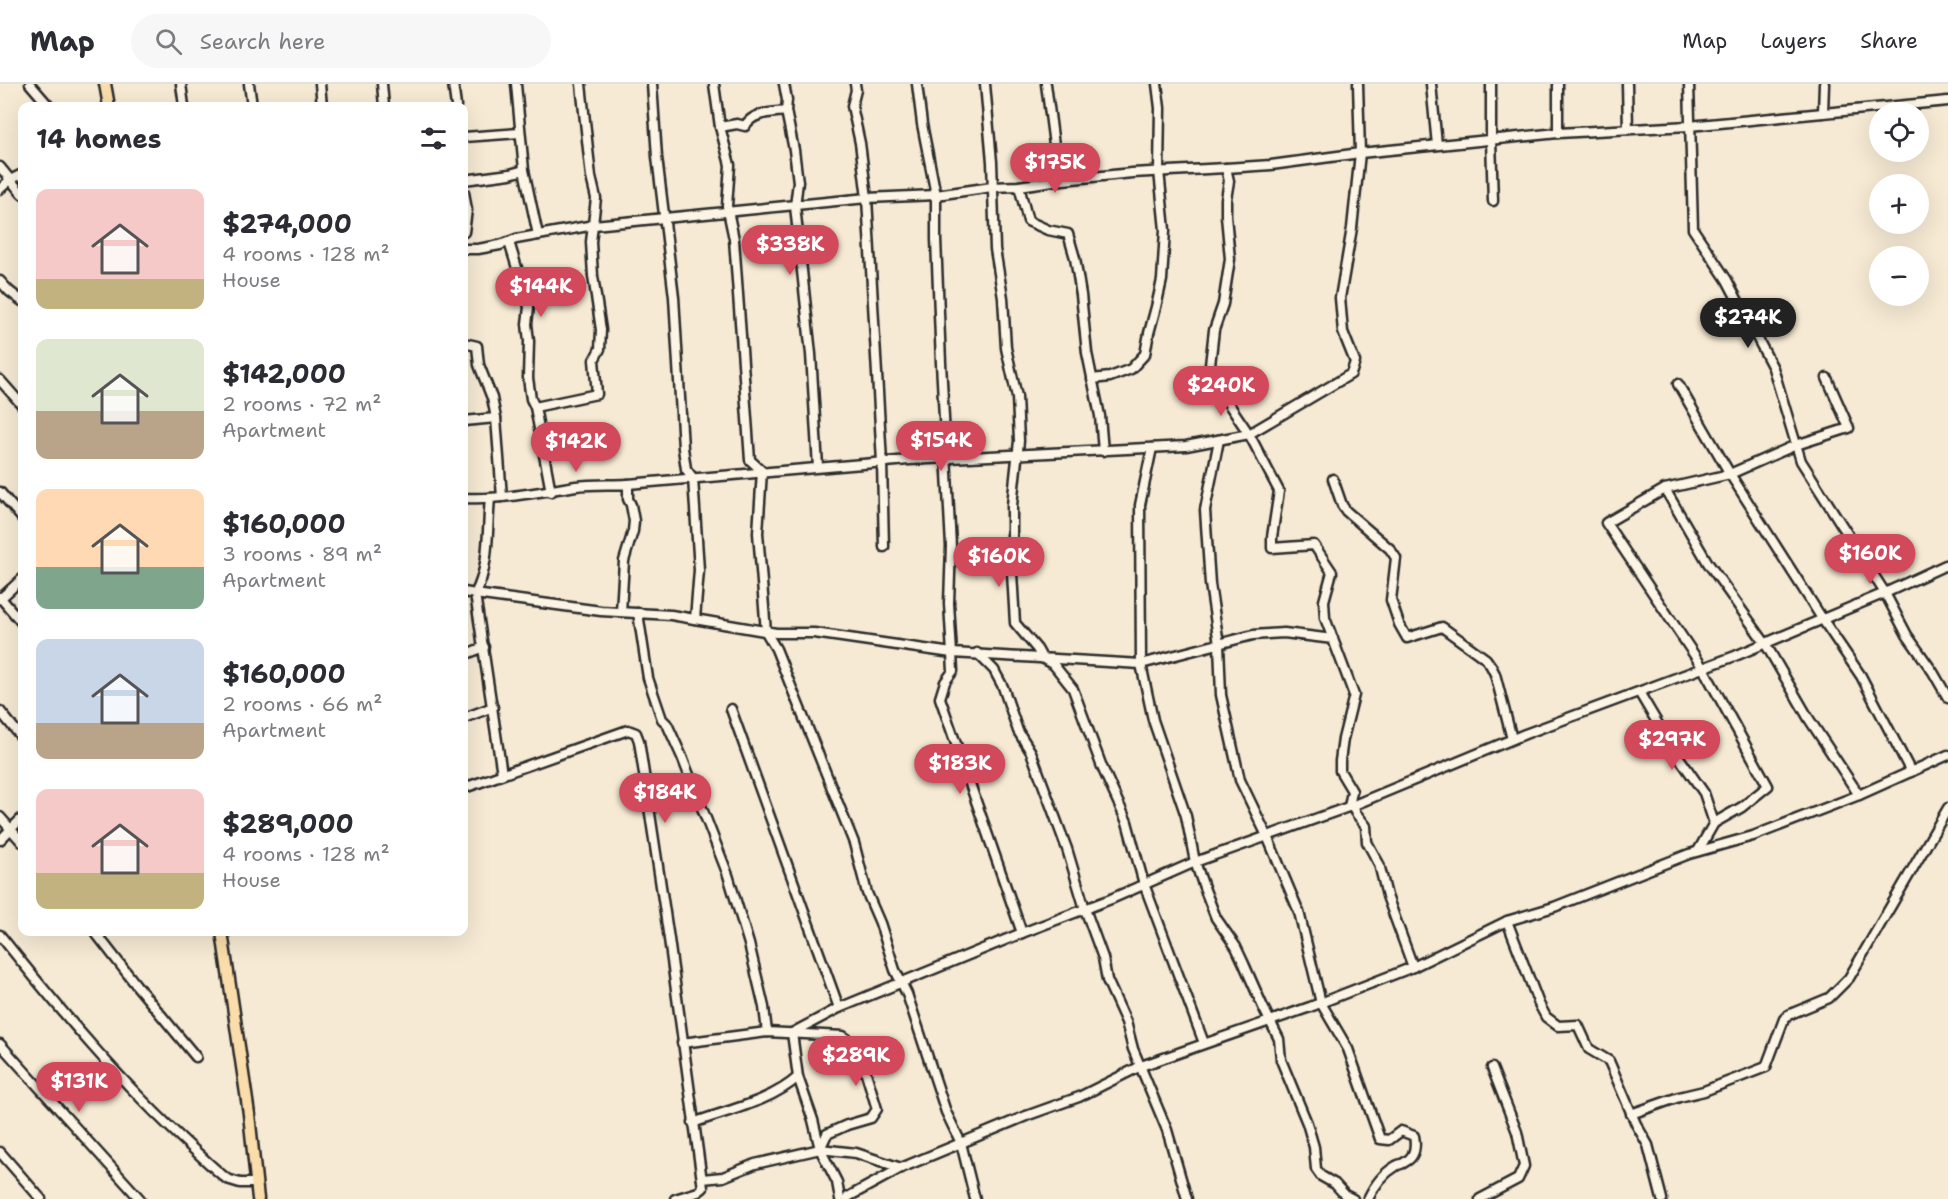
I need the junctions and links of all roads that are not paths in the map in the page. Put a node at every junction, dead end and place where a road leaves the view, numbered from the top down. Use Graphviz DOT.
graph roads {
  1 [pos="30,84"];
  2 [pos="105,84"];
  3 [pos="181,84"];
  4 [pos="249,84"];
  5 [pos="321,84"];
  6 [pos="382,84"];
  7 [pos="453,84"];
  8 [pos="516,84"];
  9 [pos="581,84"];
  10 [pos="652,84"];
  11 [pos="714,84"];
  12 [pos="784,84"];
  13 [pos="855,84"];
  14 [pos="917,84"];
  15 [pos="985,84"];
  16 [pos="1046,84"];
  17 [pos="1157,84"];
  18 [pos="1358,84"];
  19 [pos="1431,84"];
  20 [pos="1491,84"];
  21 [pos="1558,84"];
  22 [pos="1627,84"];
  23 [pos="1689,84"];
  24 [pos="1824,84"];
  25 [pos="1948,100"];
  26 [pos="46,102"];
  27 [pos="108,102"];
  28 [pos="183,102"];
  29 [pos="251,102"];
  30 [pos="322,102"];
  31 [pos="384,102"];
  32 [pos="455,102"];
  33 [pos="786,111"];
  34 [pos="1823,113"];
  35 [pos="1689,126"];
  36 [pos="720,127"];
  37 [pos="1628,129"];
  38 [pos="520,133"];
  39 [pos="1558,133"];
  40 [pos="468,137"];
  41 [pos="1491,140"];
  42 [pos="1437,145"];
  43 [pos="1360,153"];
  44 [pos="0,167"];
  45 [pos="1226,168"];
  46 [pos="524,170"];
  47 [pos="1159,171"];
  48 [pos="18,176"];
  49 [pos="468,179"];
  50 [pos="10,180"];
  51 [pos="1053,181"];
  52 [pos="1019,186"];
  53 [pos="992,187"];
  54 [pos="0,189"];
  55 [pos="18,189"];
  56 [pos="936,195"];
  57 [pos="867,198"];
  58 [pos="1493,201"];
  59 [pos="795,206"];
  60 [pos="728,213"];
  61 [pos="666,219"];
  62 [pos="594,225"];
  63 [pos="538,235"];
  64 [pos="508,242"];
  65 [pos="468,249"];
  66 [pos="0,281"];
  67 [pos="18,298"];
  68 [pos="468,344"];
  69 [pos="1827,378"];
  70 [pos="1092,379"];
  71 [pos="0,380"];
  72 [pos="1678,384"];
  73 [pos="18,400"];
  74 [pos="535,407"];
  75 [pos="496,418"];
  76 [pos="468,421"];
  77 [pos="1249,434"];
  78 [pos="1219,440"];
  79 [pos="1797,445"];
  80 [pos="1152,448"];
  81 [pos="1103,451"];
  82 [pos="1017,455"];
  83 [pos="948,458"];
  84 [pos="882,462"];
  85 [pos="818,467"];
  86 [pos="762,471"];
  87 [pos="1730,474"];
  88 [pos="693,478"];
  89 [pos="1333,479"];
  90 [pos="628,484"];
  91 [pos="1665,489"];
  92 [pos="0,492"];
  93 [pos="551,492"];
  94 [pos="502,497"];
  95 [pos="468,498"];
  96 [pos="490,498"];
  97 [pos="18,513"];
  98 [pos="884,547"];
  99 [pos="1948,564"];
  100 [pos="18,582"];
  101 [pos="468,593"];
  102 [pos="1885,593"];
  103 [pos="475,594"];
  104 [pos="0,598"];
  105 [pos="621,612"];
  106 [pos="638,613"];
  107 [pos="18,618"];
  108 [pos="695,619"];
  109 [pos="1823,620"];
  110 [pos="766,632"];
  111 [pos="1333,639"];
  112 [pos="1765,643"];
  113 [pos="1219,644"];
  114 [pos="484,647"];
  115 [pos="468,653"];
  116 [pos="952,653"];
  117 [pos="977,653"];
  118 [pos="1042,658"];
  119 [pos="1141,664"];
  120 [pos="1703,668"];
  121 [pos="1639,692"];
  122 [pos="1948,698"];
  123 [pos="493,707"];
  124 [pos="731,709"];
  125 [pos="0,711"];
  126 [pos="468,716"];
  127 [pos="18,733"];
  128 [pos="1512,739"];
  129 [pos="1948,755"];
  130 [pos="1911,772"];
  131 [pos="502,774"];
  132 [pos="468,787"];
  133 [pos="1859,795"];
  134 [pos="1352,806"];
  135 [pos="1948,807"];
  136 [pos="0,817"];
  137 [pos="18,822"];
  138 [pos="1714,823"];
  139 [pos="12,829"];
  140 [pos="1267,836"];
  141 [pos="18,837"];
  142 [pos="0,840"];
  143 [pos="1698,851"];
  144 [pos="1195,862"];
  145 [pos="1144,884"];
  146 [pos="1085,909"];
  147 [pos="1507,921"];
  148 [pos="1022,933"];
  149 [pos="0,935"];
  150 [pos="98,936"];
  151 [pos="223,936"];
  152 [pos="1413,967"];
  153 [pos="902,982"];
  154 [pos="1321,1003"];
  155 [pos="839,1008"];
  156 [pos="1270,1021"];
  157 [pos="767,1032"];
  158 [pos="792,1033"];
  159 [pos="682,1043"];
  160 [pos="1204,1043"];
  161 [pos="0,1044"];
  162 [pos="196,1057"];
  163 [pos="1141,1066"];
  164 [pos="1491,1068"];
  165 [pos="798,1077"];
  166 [pos="1631,1114"];
  167 [pos="693,1123"];
  168 [pos="961,1143"];
  169 [pos="820,1149"];
  170 [pos="0,1152"];
  171 [pos="901,1168"];
  172 [pos="702,1179"];
  173 [pos="256,1183"];
  174 [pos="1492,1197"];
  175 [pos="41,1199"];
  176 [pos="140,1199"];
  177 [pos="258,1199"];
  178 [pos="675,1199"];
  179 [pos="840,1199"];
  180 [pos="847,1199"];
  181 [pos="975,1199"];
  182 [pos="1187,1199"];
  183 [pos="1353,1199"];
  184 [pos="1368,1199"];
  185 [pos="1480,1199"];
  186 [pos="1662,1199"];
  1 -- 26 [label="street"];
  2 -- 27 [label="main road"];
  3 -- 28 [label="street"];
  4 -- 29 [label="street"];
  5 -- 30 [label="street"];
  6 -- 31 [label="street"];
  7 -- 32 [label="street"];
  8 -- 38 [label="street"];
  9 -- 62 [label="street"];
  10 -- 61 [label="street"];
  11 -- 36 [label="street"];
  12 -- 33 [label="street"];
  13 -- 57 [label="street"];
  14 -- 56 [label="street"];
  15 -- 53 [label="street"];
  16 -- 51 [label="street"];
  17 -- 47 [label="street"];
  18 -- 43 [label="street"];
  19 -- 42 [label="street"];
  20 -- 41 [label="street"];
  21 -- 39 [label="street"];
  22 -- 37 [label="street"];
  23 -- 35 [label="street"];
  24 -- 34 [label="street"];
  25 -- 34 [label="street"];
  33 -- 36 [label="street"];
  33 -- 59 [label="street"];
  34 -- 35 [label="street"];
  35 -- 37 [label="street"];
  35 -- 79 [label="street"];
  36 -- 60 [label="street"];
  37 -- 39 [label="street"];
  38 -- 40 [label="street"];
  38 -- 46 [label="street"];
  39 -- 41 [label="street"];
  41 -- 42 [label="street"];
  41 -- 58 [label="street"];
  42 -- 43 [label="street"];
  43 -- 45 [label="street"];
  43 -- 77 [label="street"];
  44 -- 50 [label="street"];
  45 -- 47 [label="street"];
  45 -- 77 [label="street"];
  46 -- 49 [label="street"];
  46 -- 63 [label="street"];
  47 -- 51 [label="street"];
  47 -- 70 [label="street"];
  48 -- 50 [label="street"];
  50 -- 54 [label="street"];
  50 -- 55 [label="street"];
  51 -- 52 [label="street"];
  52 -- 53 [label="street"];
  52 -- 70 [label="street"];
  53 -- 56 [label="street"];
  53 -- 82 [label="street"];
  56 -- 57 [label="street"];
  56 -- 83 [label="street"];
  57 -- 59 [label="street"];
  57 -- 84 [label="street"];
  59 -- 60 [label="street"];
  59 -- 85 [label="street"];
  60 -- 61 [label="street"];
  60 -- 86 [label="street"];
  61 -- 62 [label="street"];
  61 -- 88 [label="street"];
  62 -- 63 [label="street"];
  62 -- 74 [label="street"];
  63 -- 64 [label="street"];
  64 -- 65 [label="street"];
  64 -- 74 [label="street"];
  66 -- 67 [label="street"];
  68 -- 75 [label="street"];
  69 -- 79 [label="street"];
  70 -- 81 [label="street"];
  71 -- 73 [label="street"];
  72 -- 87 [label="street"];
  74 -- 93 [label="street"];
  75 -- 76 [label="street"];
  75 -- 94 [label="street"];
  77 -- 78 [label="street"];
  77 -- 111 [label="street"];
  78 -- 80 [label="street"];
  78 -- 113 [label="street"];
  79 -- 87 [label="street"];
  79 -- 102 [label="street"];
  80 -- 81 [label="street"];
  80 -- 119 [label="street"];
  81 -- 82 [label="street"];
  82 -- 83 [label="street"];
  82 -- 118 [label="street"];
  83 -- 84 [label="street"];
  83 -- 116 [label="street"];
  84 -- 85 [label="street"];
  84 -- 98 [label="street"];
  85 -- 86 [label="street"];
  86 -- 88 [label="street"];
  86 -- 110 [label="street"];
  87 -- 91 [label="street"];
  87 -- 109 [label="street"];
  88 -- 90 [label="street"];
  88 -- 108 [label="street"];
  89 -- 128 [label="street"];
  90 -- 93 [label="street"];
  90 -- 105 [label="street"];
  91 -- 112 [label="street"];
  91 -- 120 [label="street"];
  92 -- 97 [label="street"];
  93 -- 94 [label="street"];
  94 -- 96 [label="street"];
  95 -- 96 [label="street"];
  96 -- 103 [label="street"];
  99 -- 102 [label="street"];
  100 -- 104 [label="street"];
  101 -- 103 [label="street"];
  102 -- 109 [label="street"];
  102 -- 122 [label="street"];
  103 -- 105 [label="street"];
  103 -- 114 [label="street"];
  104 -- 107 [label="street"];
  105 -- 106 [label="street"];
  106 -- 108 [label="street"];
  106 -- 157 [label="street"];
  108 -- 110 [label="street"];
  109 -- 112 [label="street"];
  109 -- 130 [label="street"];
  110 -- 116 [label="street"];
  110 -- 153 [label="street"];
  111 -- 113 [label="street"];
  111 -- 134 [label="street"];
  112 -- 120 [label="street"];
  112 -- 133 [label="street"];
  113 -- 119 [label="street"];
  113 -- 140 [label="street"];
  114 -- 115 [label="street"];
  114 -- 123 [label="street"];
  116 -- 117 [label="street"];
  116 -- 148 [label="street"];
  117 -- 118 [label="street"];
  117 -- 146 [label="street"];
  118 -- 119 [label="street"];
  118 -- 145 [label="street"];
  119 -- 144 [label="street"];
  120 -- 121 [label="street"];
  120 -- 138 [label="street"];
  121 -- 128 [label="street"];
  121 -- 138 [label="street"];
  123 -- 126 [label="street"];
  123 -- 131 [label="street"];
  124 -- 155 [label="street"];
  125 -- 127 [label="street"];
  128 -- 134 [label="street"];
  129 -- 130 [label="street"];
  130 -- 133 [label="street"];
  131 -- 132 [label="street"];
  131 -- 159 [label="street"];
  133 -- 143 [label="street"];
  134 -- 140 [label="street"];
  134 -- 152 [label="street"];
  135 -- 166 [label="street"];
  136 -- 139 [label="street"];
  137 -- 139 [label="street"];
  138 -- 143 [label="street"];
  139 -- 141 [label="street"];
  139 -- 142 [label="street"];
  140 -- 144 [label="street"];
  140 -- 154 [label="street"];
  143 -- 147 [label="street"];
  144 -- 145 [label="street"];
  144 -- 156 [label="street"];
  145 -- 146 [label="street"];
  145 -- 160 [label="street"];
  146 -- 148 [label="street"];
  146 -- 163 [label="street"];
  147 -- 152 [label="street"];
  147 -- 166 [label="street"];
  148 -- 153 [label="street"];
  149 -- 173 [label="street"];
  150 -- 162 [label="street"];
  151 -- 173 [label="main road"];
  152 -- 154 [label="street"];
  153 -- 155 [label="street"];
  153 -- 168 [label="street"];
  154 -- 156 [label="street"];
  154 -- 184 [label="street"];
  155 -- 158 [label="street"];
  156 -- 160 [label="street"];
  156 -- 183 [label="street"];
  157 -- 158 [label="street"];
  157 -- 159 [label="street"];
  158 -- 165 [label="street"];
  158 -- 169 [label="street"];
  159 -- 167 [label="street"];
  160 -- 163 [label="street"];
  161 -- 176 [label="street"];
  163 -- 168 [label="street"];
  163 -- 182 [label="street"];
  164 -- 174 [label="street"];
  165 -- 167 [label="street"];
  165 -- 169 [label="street"];
  166 -- 186 [label="street"];
  167 -- 172 [label="street"];
  168 -- 171 [label="street"];
  168 -- 181 [label="street"];
  169 -- 171 [label="street"];
  169 -- 172 [label="street"];
  169 -- 179 [label="street"];
  170 -- 175 [label="street"];
  171 -- 180 [label="street"];
  172 -- 178 [label="street"];
  173 -- 177 [label="main road"];
  174 -- 185 [label="street"];
}
